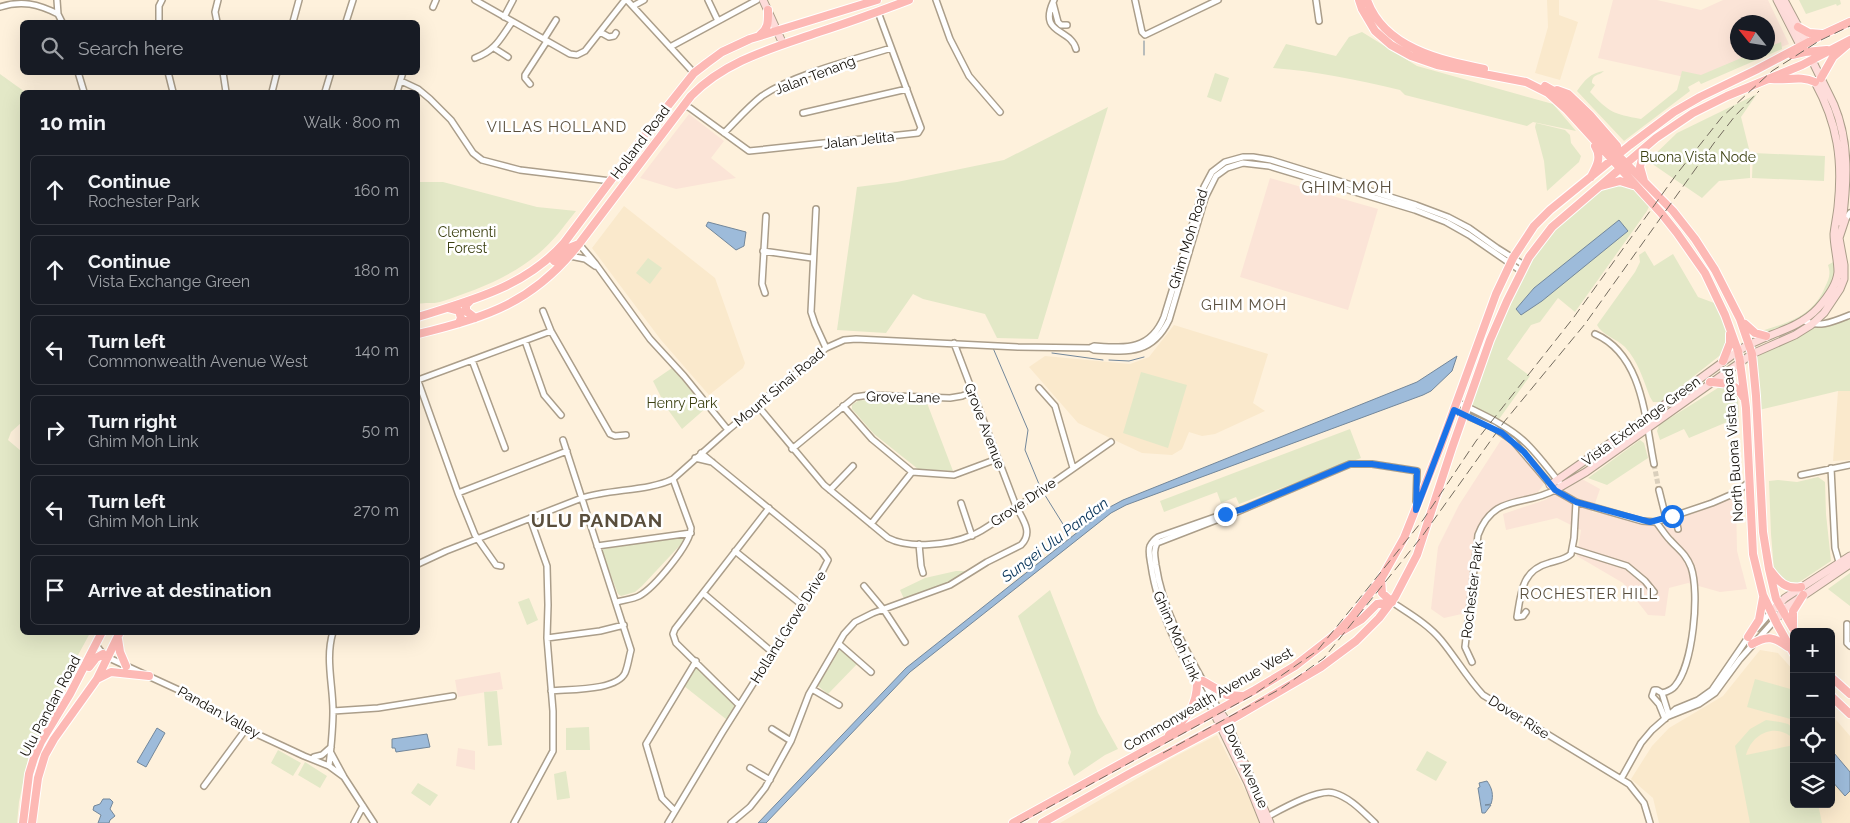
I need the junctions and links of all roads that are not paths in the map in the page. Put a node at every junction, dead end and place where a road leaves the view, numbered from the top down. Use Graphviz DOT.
graph roads {
  1 [pos="57,0"];
  2 [pos="162,0"];
  3 [pos="218,0"];
  4 [pos="299,0"];
  5 [pos="353,0"];
  6 [pos="436,0"];
  7 [pos="475,0"];
  8 [pos="513,0"];
  9 [pos="626,0"];
  10 [pos="644,0"];
  11 [pos="708,0"];
  12 [pos="757,0"];
  13 [pos="763,0"];
  14 [pos="877,0"];
  15 [pos="909,0"];
  16 [pos="936,0"];
  17 [pos="1136,0"];
  18 [pos="1218,0"];
  19 [pos="1316,0"];
  20 [pos="1359,0"];
  21 [pos="1367,0"];
  22 [pos="1777,0"];
  23 [pos="1784,0"];
  24 [pos="1054,1"];
  25 [pos="632,6"];
  26 [pos="0,7"];
  27 [pos="433,7"];
  28 [pos="768,10"];
  29 [pos="878,12"];
  30 [pos="58,14"];
  31 [pos="504,17"];
  32 [pos="61,20"];
  33 [pos="159,20"];
  34 [pos="216,20"];
  35 [pos="293,20"];
  36 [pos="347,20"];
  37 [pos="556,20"];
  38 [pos="718,21"];
  39 [pos="1319,21"];
  40 [pos="512,22"];
  41 [pos="1850,22"];
  42 [pos="1067,25"];
  43 [pos="1798,27"];
  44 [pos="600,32"];
  45 [pos="777,32"];
  46 [pos="616,33"];
  47 [pos="1824,34"];
  48 [pos="760,35"];
  49 [pos="546,40"];
  50 [pos="1850,41"];
  51 [pos="783,44"];
  52 [pos="670,47"];
  53 [pos="1805,47"];
  54 [pos="494,48"];
  55 [pos="891,48"];
  56 [pos="1076,49"];
  57 [pos="1831,50"];
  58 [pos="508,57"];
  59 [pos="475,58"];
  60 [pos="1812,60"];
  61 [pos="1802,65"];
  62 [pos="694,73"];
  63 [pos="79,75"];
  64 [pos="169,75"];
  65 [pos="223,75"];
  66 [pos="276,75"];
  67 [pos="330,75"];
  68 [pos="402,75"];
  69 [pos="1769,79"];
  70 [pos="1818,80"];
  71 [pos="400,81"];
  72 [pos="530,84"];
  73 [pos="908,89"];
  74 [pos="83,90"];
  75 [pos="172,90"];
  76 [pos="226,90"];
  77 [pos="272,90"];
  78 [pos="326,90"];
  79 [pos="398,90"];
  80 [pos="419,90"];
  81 [pos="420,91"];
  82 [pos="684,106"];
  83 [pos="1000,112"];
  84 [pos="803,113"];
  85 [pos="661,114"];
  86 [pos="1837,125"];
  87 [pos="724,134"];
  88 [pos="1589,136"];
  89 [pos="1645,147"];
  90 [pos="1615,158"];
  91 [pos="1623,166"];
  92 [pos="1849,169"];
  93 [pos="1590,178"];
  94 [pos="611,181"];
  95 [pos="1642,186"];
  96 [pos="1597,188"];
  97 [pos="1844,190"];
  98 [pos="816,209"];
  99 [pos="1850,213"];
  100 [pos="766,216"];
  101 [pos="1845,220"];
  102 [pos="1842,229"];
  103 [pos="579,244"];
  104 [pos="763,251"];
  105 [pos="570,256"];
  106 [pos="812,258"];
  107 [pos="1511,261"];
  108 [pos="597,268"];
  109 [pos="1523,268"];
  110 [pos="504,286"];
  111 [pos="765,293"];
  112 [pos="470,301"];
  113 [pos="448,308"];
  114 [pos="543,311"];
  115 [pos="1850,315"];
  116 [pos="420,316"];
  117 [pos="475,318"];
  118 [pos="1740,319"];
  119 [pos="1803,320"];
  120 [pos="459,323"];
  121 [pos="1811,324"];
  122 [pos="1730,330"];
  123 [pos="551,331"];
  124 [pos="420,333"];
  125 [pos="1595,334"];
  126 [pos="1766,336"];
  127 [pos="525,341"];
  128 [pos="1750,343"];
  129 [pos="954,344"];
  130 [pos="826,348"];
  131 [pos="1738,351"];
  132 [pos="1752,354"];
  133 [pos="472,360"];
  134 [pos="1724,361"];
  135 [pos="1740,362"];
  136 [pos="420,379"];
  137 [pos="1710,382"];
  138 [pos="420,386"];
  139 [pos="1039,388"];
  140 [pos="972,392"];
  141 [pos="1745,400"];
  142 [pos="1457,402"];
  143 [pos="757,405"];
  144 [pos="843,406"];
  145 [pos="1454,410"];
  146 [pos="1466,411"];
  147 [pos="561,415"];
  148 [pos="1646,418"];
  149 [pos="1647,428"];
  150 [pos="728,430"];
  151 [pos="626,435"];
  152 [pos="563,440"];
  153 [pos="1111,442"];
  154 [pos="505,448"];
  155 [pos="792,448"];
  156 [pos="567,451"];
  157 [pos="701,453"];
  158 [pos="695,458"];
  159 [pos="997,459"];
  160 [pos="713,462"];
  161 [pos="1654,464"];
  162 [pos="1850,465"];
  163 [pos="853,466"];
  164 [pos="1073,468"];
  165 [pos="1831,468"];
  166 [pos="912,472"];
  167 [pos="1801,475"];
  168 [pos="673,479"];
  169 [pos="1748,483"];
  170 [pos="1556,486"];
  171 [pos="830,490"];
  172 [pos="1659,490"];
  173 [pos="458,493"];
  174 [pos="1735,493"];
  175 [pos="1749,497"];
  176 [pos="582,498"];
  177 [pos="1576,502"];
  178 [pos="961,503"];
  179 [pos="769,508"];
  180 [pos="1016,508"];
  181 [pos="1416,510"];
  182 [pos="1675,515"];
  183 [pos="530,518"];
  184 [pos="1666,518"];
  185 [pos="1656,522"];
  186 [pos="871,524"];
  187 [pos="1678,530"];
  188 [pos="691,533"];
  189 [pos="972,536"];
  190 [pos="477,538"];
  191 [pos="919,544"];
  192 [pos="597,546"];
  193 [pos="1573,549"];
  194 [pos="735,551"];
  195 [pos="1850,556"];
  196 [pos="1839,562"];
  197 [pos="420,563"];
  198 [pos="1850,564"];
  199 [pos="501,566"];
  200 [pos="1769,568"];
  201 [pos="923,574"];
  202 [pos="1381,579"];
  203 [pos="864,586"];
  204 [pos="1802,591"];
  205 [pos="1654,592"];
  206 [pos="703,593"];
  207 [pos="1763,595"];
  208 [pos="617,602"];
  209 [pos="1392,602"];
  210 [pos="802,605"];
  211 [pos="1780,607"];
  212 [pos="884,610"];
  213 [pos="1526,612"];
  214 [pos="1773,616"];
  215 [pos="1847,624"];
  216 [pos="624,625"];
  217 [pos="1793,628"];
  218 [pos="1794,628"];
  219 [pos="1336,634"];
  220 [pos="101,635"];
  221 [pos="119,635"];
  222 [pos="332,635"];
  223 [pos="547,638"];
  224 [pos="1750,641"];
  225 [pos="905,642"];
  226 [pos="838,644"];
  227 [pos="96,645"];
  228 [pos="1850,646"];
  229 [pos="1790,648"];
  230 [pos="1790,650"];
  231 [pos="772,652"];
  232 [pos="106,656"];
  233 [pos="696,661"];
  234 [pos="1472,662"];
  235 [pos="126,666"];
  236 [pos="871,672"];
  237 [pos="149,676"];
  238 [pos="97,679"];
  239 [pos="1835,681"];
  240 [pos="1200,682"];
  241 [pos="812,689"];
  242 [pos="551,691"];
  243 [pos="1662,693"];
  244 [pos="70,694"];
  245 [pos="1850,694"];
  246 [pos="453,696"];
  247 [pos="1245,696"];
  248 [pos="1835,700"];
  249 [pos="740,705"];
  250 [pos="839,705"];
  251 [pos="333,711"];
  252 [pos="1217,712"];
  253 [pos="1850,714"];
  254 [pos="1667,717"];
  255 [pos="1224,724"];
  256 [pos="246,729"];
  257 [pos="772,729"];
  258 [pos="791,741"];
  259 [pos="1162,742"];
  260 [pos="331,750"];
  261 [pos="304,756"];
  262 [pos="330,766"];
  263 [pos="750,768"];
  264 [pos="344,777"];
  265 [pos="1621,779"];
  266 [pos="770,780"];
  267 [pos="204,786"];
  268 [pos="364,806"];
  269 [pos="675,811"];
  270 [pos="1266,820"];
  271 [pos="1017,822"];
  272 [pos="23,823"];
  273 [pos="32,823"];
  274 [pos="354,823"];
  275 [pos="374,823"];
  276 [pos="514,823"];
  277 [pos="668,823"];
  278 [pos="731,823"];
  279 [pos="1042,823"];
  280 [pos="1375,823"];
  281 [pos="1650,823"];
  1 -- 30 [label="street"];
  2 -- 33 [label="street"];
  3 -- 34 [label="street"];
  4 -- 35 [label="street"];
  5 -- 36 [label="street"];
  6 -- 27 [label="street"];
  7 -- 31 [label="street"];
  8 -- 31 [label="street"];
  9 -- 25 [label="street"];
  9 -- 44 [label="street"];
  10 -- 25 [label="street"];
  11 -- 38 [label="street"];
  12 -- 38 [label="street"];
  13 -- 28 [label="street"];
  14 -- 45 [label="main road, Holland Road"];
  15 -- 29 [label="main road, Holland Road"];
  16 -- 83 [label="street"];
  17 -- 18 [label="street"];
  19 -- 39 [label="street"];
  20 -- 88 [label="main road, North Buona Vista Road"];
  21 -- 90 [label="main road"];
  22 -- 53 [label="street"];
  23 -- 43 [label="street"];
  24 -- 42 [label="street"];
  24 -- 56 [label="street"];
  25 -- 52 [label="street"];
  26 -- 30 [label="street"];
  28 -- 45 [label="street"];
  28 -- 48 [label="main road"];
  29 -- 51 [label="main road, Holland Road"];
  29 -- 55 [label="street, Jalan Jelita"];
  30 -- 32 [label="street"];
  31 -- 40 [label="street"];
  37 -- 49 [label="street"];
  38 -- 52 [label="street"];
  40 -- 49 [label="street"];
  40 -- 54 [label="street"];
  41 -- 47 [label="main road"];
  43 -- 47 [label="main road"];
  43 -- 53 [label="street"];
  44 -- 46 [label="street"];
  44 -- 49 [label="street"];
  45 -- 48 [label="main road, Holland Road"];
  45 -- 51 [label="street"];
  47 -- 53 [label="main road"];
  48 -- 62 [label="main road, Holland Road"];
  49 -- 72 [label="street"];
  50 -- 57 [label="main road, Commonwealth Avenue West"];
  50 -- 70 [label="main road"];
  51 -- 82 [label="main road, Holland Road"];
  52 -- 62 [label="street"];
  53 -- 57 [label="main road"];
  53 -- 60 [label="main road"];
  53 -- 61 [label="main road"];
  53 -- 90 [label="main road, Commonwealth Avenue West"];
  54 -- 58 [label="street"];
  54 -- 59 [label="street"];
  55 -- 73 [label="street, Jalan Jelita"];
  55 -- 87 [label="street, Jalan Tenang"];
  57 -- 60 [label="main road, Commonwealth Avenue West"];
  60 -- 61 [label="main road, Commonwealth Avenue West"];
  60 -- 70 [label="street"];
  61 -- 69 [label="main road, Commonwealth Avenue West"];
  62 -- 85 [label="main road, Holland Road"];
  63 -- 74 [label="street"];
  64 -- 75 [label="street"];
  65 -- 76 [label="street"];
  66 -- 77 [label="street"];
  67 -- 78 [label="street"];
  68 -- 71 [label="street"];
  69 -- 70 [label="main road"];
  69 -- 89 [label="main road, Commonwealth Avenue West"];
  70 -- 86 [label="street"];
  71 -- 79 [label="street"];
  71 -- 80 [label="street"];
  73 -- 84 [label="street"];
  73 -- 87 [label="street, Jalan Jelita"];
  81 -- 94 [label="street"];
  82 -- 85 [label="main road"];
  82 -- 87 [label="street, Jalan Jelita"];
  82 -- 103 [label="main road, Holland Road"];
  85 -- 94 [label="main road, Holland Road"];
  86 -- 92 [label="street"];
  86 -- 97 [label="street"];
  88 -- 90 [label="main road, North Buona Vista Road"];
  88 -- 93 [label="main road"];
  89 -- 91 [label="main road, Commonwealth Avenue West"];
  89 -- 95 [label="main road"];
  90 -- 91 [label="main road, North Buona Vista Road"];
  90 -- 93 [label="main road, Commonwealth Avenue West"];
  91 -- 95 [label="main road, North Buona Vista Road"];
  91 -- 96 [label="main road, Commonwealth Avenue West"];
  92 -- 97 [label="street"];
  93 -- 107 [label="main road, Commonwealth Avenue West"];
  94 -- 110 [label="main road, Holland Road"];
  95 -- 96 [label="main road"];
  95 -- 118 [label="main road, North Buona Vista Road"];
  95 -- 122 [label="main road, North Buona Vista Road"];
  96 -- 109 [label="main road, Commonwealth Avenue West"];
  97 -- 102 [label="street"];
  97 -- 119 [label="street, Vista Exchange Green"];
  98 -- 106 [label="street"];
  99 -- 101 [label="street"];
  100 -- 104 [label="street"];
  101 -- 102 [label="street"];
  102 -- 121 [label="street, Vista Exchange Green"];
  103 -- 105 [label="main road, Holland Road"];
  103 -- 108 [label="street"];
  103 -- 110 [label="main road"];
  104 -- 106 [label="street"];
  104 -- 111 [label="street"];
  105 -- 108 [label="street"];
  105 -- 117 [label="main road, Holland Road"];
  106 -- 130 [label="street"];
  107 -- 109 [label="street, Ghim Moh Road"];
  107 -- 129 [label="street, Ghim Moh Road"];
  107 -- 142 [label="main road, Commonwealth Avenue West"];
  108 -- 150 [label="street"];
  109 -- 146 [label="main road, Commonwealth Avenue West"];
  110 -- 112 [label="main road, Holland Road"];
  112 -- 113 [label="main road, Holland Road"];
  112 -- 117 [label="main road"];
  113 -- 116 [label="main road, Holland Road"];
  113 -- 120 [label="main road"];
  114 -- 123 [label="street"];
  115 -- 121 [label="street"];
  117 -- 120 [label="main road, Holland Road"];
  118 -- 126 [label="main road"];
  118 -- 128 [label="main road, North Buona Vista Road"];
  119 -- 121 [label="street"];
  119 -- 126 [label="street, Vista Exchange Green"];
  120 -- 124 [label="main road, Holland Road"];
  121 -- 132 [label="street, Vista Exchange Green"];
  122 -- 131 [label="main road, North Buona Vista Road"];
  122 -- 134 [label="main road"];
  123 -- 127 [label="street"];
  123 -- 151 [label="street"];
  125 -- 148 [label="street"];
  126 -- 128 [label="street, Vista Exchange Green"];
  127 -- 133 [label="street"];
  127 -- 147 [label="street"];
  128 -- 131 [label="street, Vista Exchange Green"];
  128 -- 132 [label="main road, North Buona Vista Road"];
  129 -- 130 [label="street, Mount Sinai Road"];
  129 -- 140 [label="street, Grove Avenue"];
  130 -- 143 [label="street, Mount Sinai Road"];
  131 -- 134 [label="street, Vista Exchange Green"];
  131 -- 135 [label="main road, North Buona Vista Road"];
  132 -- 135 [label="street, Vista Exchange Green"];
  132 -- 200 [label="main road, North Buona Vista Road"];
  133 -- 136 [label="street"];
  133 -- 154 [label="street"];
  134 -- 148 [label="street, Vista Exchange Green"];
  135 -- 137 [label="street, Vista Exchange Green"];
  135 -- 141 [label="main road, North Buona Vista Road"];
  137 -- 141 [label="main road"];
  137 -- 149 [label="street, Vista Exchange Green"];
  138 -- 173 [label="street"];
  139 -- 164 [label="street"];
  140 -- 144 [label="street, Grove Lane"];
  140 -- 159 [label="street, Grove Avenue"];
  141 -- 169 [label="main road, North Buona Vista Road"];
  142 -- 145 [label="main road, Commonwealth Avenue West"];
  142 -- 146 [label="street"];
  143 -- 150 [label="street, Mount Sinai Road"];
  143 -- 155 [label="street, Grove Drive"];
  144 -- 155 [label="street, Grove Lane"];
  144 -- 166 [label="street"];
  145 -- 146 [label="street"];
  145 -- 181 [label="main road, Commonwealth Avenue West"];
  146 -- 170 [label="street"];
  146 -- 170 [label="street"];
  146 -- 209 [label="main road, Commonwealth Avenue West"];
  148 -- 149 [label="street"];
  148 -- 170 [label="street, Vista Exchange Green"];
  149 -- 161 [label="street"];
  149 -- 170 [label="street, Vista Exchange Green"];
  150 -- 157 [label="street, Mount Sinai Road"];
  152 -- 156 [label="street"];
  153 -- 164 [label="street, Grove Drive"];
  155 -- 171 [label="street, Grove Drive"];
  156 -- 173 [label="street"];
  156 -- 176 [label="street"];
  157 -- 158 [label="street, Mount Sinai Road"];
  157 -- 160 [label="street, Holland Grove Drive"];
  158 -- 160 [label="street, Holland Grove Drive"];
  158 -- 168 [label="street, Mount Sinai Road"];
  159 -- 166 [label="street"];
  159 -- 180 [label="street, Grove Avenue"];
  160 -- 179 [label="street, Holland Grove Drive"];
  162 -- 165 [label="street"];
  163 -- 171 [label="street"];
  164 -- 180 [label="street, Grove Drive"];
  165 -- 167 [label="street"];
  165 -- 196 [label="street"];
  166 -- 186 [label="street"];
  168 -- 176 [label="street"];
  168 -- 188 [label="street"];
  169 -- 174 [label="street"];
  169 -- 175 [label="main road, North Buona Vista Road"];
  170 -- 177 [label="street"];
  170 -- 234 [label="street, Rochester Park"];
  171 -- 186 [label="street, Grove Drive"];
  172 -- 184 [label="street"];
  173 -- 190 [label="street"];
  174 -- 175 [label="street"];
  174 -- 182 [label="street"];
  175 -- 207 [label="main road, North Buona Vista Road"];
  176 -- 183 [label="street"];
  176 -- 192 [label="street"];
  177 -- 185 [label="street"];
  177 -- 193 [label="street"];
  178 -- 189 [label="street, Grove Drive"];
  179 -- 194 [label="street"];
  179 -- 210 [label="street, Holland Grove Drive"];
  180 -- 189 [label="street, Grove Drive"];
  180 -- 212 [label="street, Grove Avenue"];
  181 -- 202 [label="main road, Commonwealth Avenue West"];
  181 -- 240 [label="street, Ghim Moh Link"];
  182 -- 184 [label="street"];
  182 -- 187 [label="street"];
  183 -- 190 [label="street"];
  183 -- 223 [label="street"];
  184 -- 185 [label="street"];
  185 -- 243 [label="street"];
  186 -- 191 [label="street, Grove Drive"];
  188 -- 192 [label="street"];
  188 -- 208 [label="street"];
  189 -- 191 [label="street, Grove Drive"];
  190 -- 197 [label="street"];
  190 -- 199 [label="street"];
  191 -- 201 [label="street"];
  192 -- 208 [label="street"];
  193 -- 205 [label="street"];
  193 -- 213 [label="street"];
  194 -- 206 [label="street"];
  194 -- 210 [label="street"];
  195 -- 196 [label="street"];
  196 -- 204 [label="street"];
  198 -- 204 [label="street"];
  200 -- 204 [label="main road"];
  200 -- 211 [label="main road, North Buona Vista Road"];
  202 -- 209 [label="main road"];
  202 -- 219 [label="main road, Commonwealth Avenue West"];
  203 -- 212 [label="street"];
  204 -- 211 [label="street"];
  204 -- 218 [label="main road"];
  206 -- 231 [label="street"];
  206 -- 233 [label="street"];
  207 -- 214 [label="main road, North Buona Vista Road"];
  207 -- 224 [label="main road"];
  208 -- 216 [label="street"];
  209 -- 219 [label="main road"];
  209 -- 255 [label="main road, Commonwealth Avenue West"];
  209 -- 265 [label="street, Dover Rise"];
  210 -- 231 [label="street, Holland Grove Drive"];
  211 -- 214 [label="street"];
  211 -- 217 [label="main road, North Buona Vista Road"];
  212 -- 225 [label="street"];
  212 -- 226 [label="street, Grove Avenue"];
  214 -- 224 [label="street"];
  214 -- 229 [label="main road, North Buona Vista Road"];
  215 -- 228 [label="street"];
  216 -- 223 [label="street"];
  216 -- 242 [label="street"];
  219 -- 247 [label="main road, Commonwealth Avenue West"];
  220 -- 227 [label="main road, Ulu Pandan Road"];
  221 -- 232 [label="main road, Ulu Pandan Road"];
  221 -- 235 [label="main road"];
  222 -- 251 [label="street"];
  223 -- 242 [label="street"];
  224 -- 230 [label="main road"];
  224 -- 254 [label="street"];
  226 -- 236 [label="street"];
  226 -- 241 [label="street, Grove Avenue"];
  227 -- 232 [label="street, Pandan Valley"];
  227 -- 244 [label="main road, Ulu Pandan Road"];
  231 -- 249 [label="street, Holland Grove Drive"];
  232 -- 235 [label="street, Pandan Valley"];
  232 -- 238 [label="main road, Ulu Pandan Road"];
  232 -- 244 [label="main road"];
  233 -- 249 [label="street"];
  233 -- 269 [label="street"];
  235 -- 237 [label="street, Pandan Valley"];
  237 -- 238 [label="main road"];
  237 -- 256 [label="street, Pandan Valley"];
  238 -- 273 [label="main road, Ulu Pandan Road"];
  239 -- 245 [label="main road"];
  240 -- 247 [label="main road"];
  240 -- 252 [label="street, Ghim Moh Link"];
  240 -- 259 [label="main road"];
  241 -- 250 [label="street"];
  241 -- 258 [label="street, Grove Avenue"];
  242 -- 276 [label="street"];
  243 -- 254 [label="street"];
  243 -- 254 [label="street"];
  244 -- 272 [label="main road, Ulu Pandan Road"];
  246 -- 251 [label="street"];
  247 -- 252 [label="main road, Commonwealth Avenue West"];
  248 -- 253 [label="main road"];
  249 -- 269 [label="street, Holland Grove Drive"];
  251 -- 260 [label="street"];
  252 -- 255 [label="street, Dover Avenue"];
  252 -- 259 [label="main road, Commonwealth Avenue West"];
  254 -- 265 [label="street"];
  255 -- 270 [label="street, Dover Avenue"];
  255 -- 279 [label="main road, Commonwealth Avenue West"];
  256 -- 261 [label="street, Pandan Valley"];
  256 -- 267 [label="street"];
  257 -- 258 [label="street"];
  258 -- 266 [label="street, Grove Avenue"];
  259 -- 271 [label="main road, Commonwealth Avenue West"];
  260 -- 261 [label="street"];
  260 -- 262 [label="street"];
  260 -- 264 [label="street"];
  261 -- 262 [label="street, Pandan Valley"];
  262 -- 264 [label="street, Pandan Valley"];
  263 -- 266 [label="street"];
  264 -- 268 [label="street"];
  265 -- 281 [label="street, Dover Rise"];
  266 -- 278 [label="street, Grove Avenue"];
  268 -- 274 [label="street"];
  268 -- 275 [label="street"];
  269 -- 277 [label="street, Holland Grove Drive"];
  270 -- 280 [label="street"];
}
